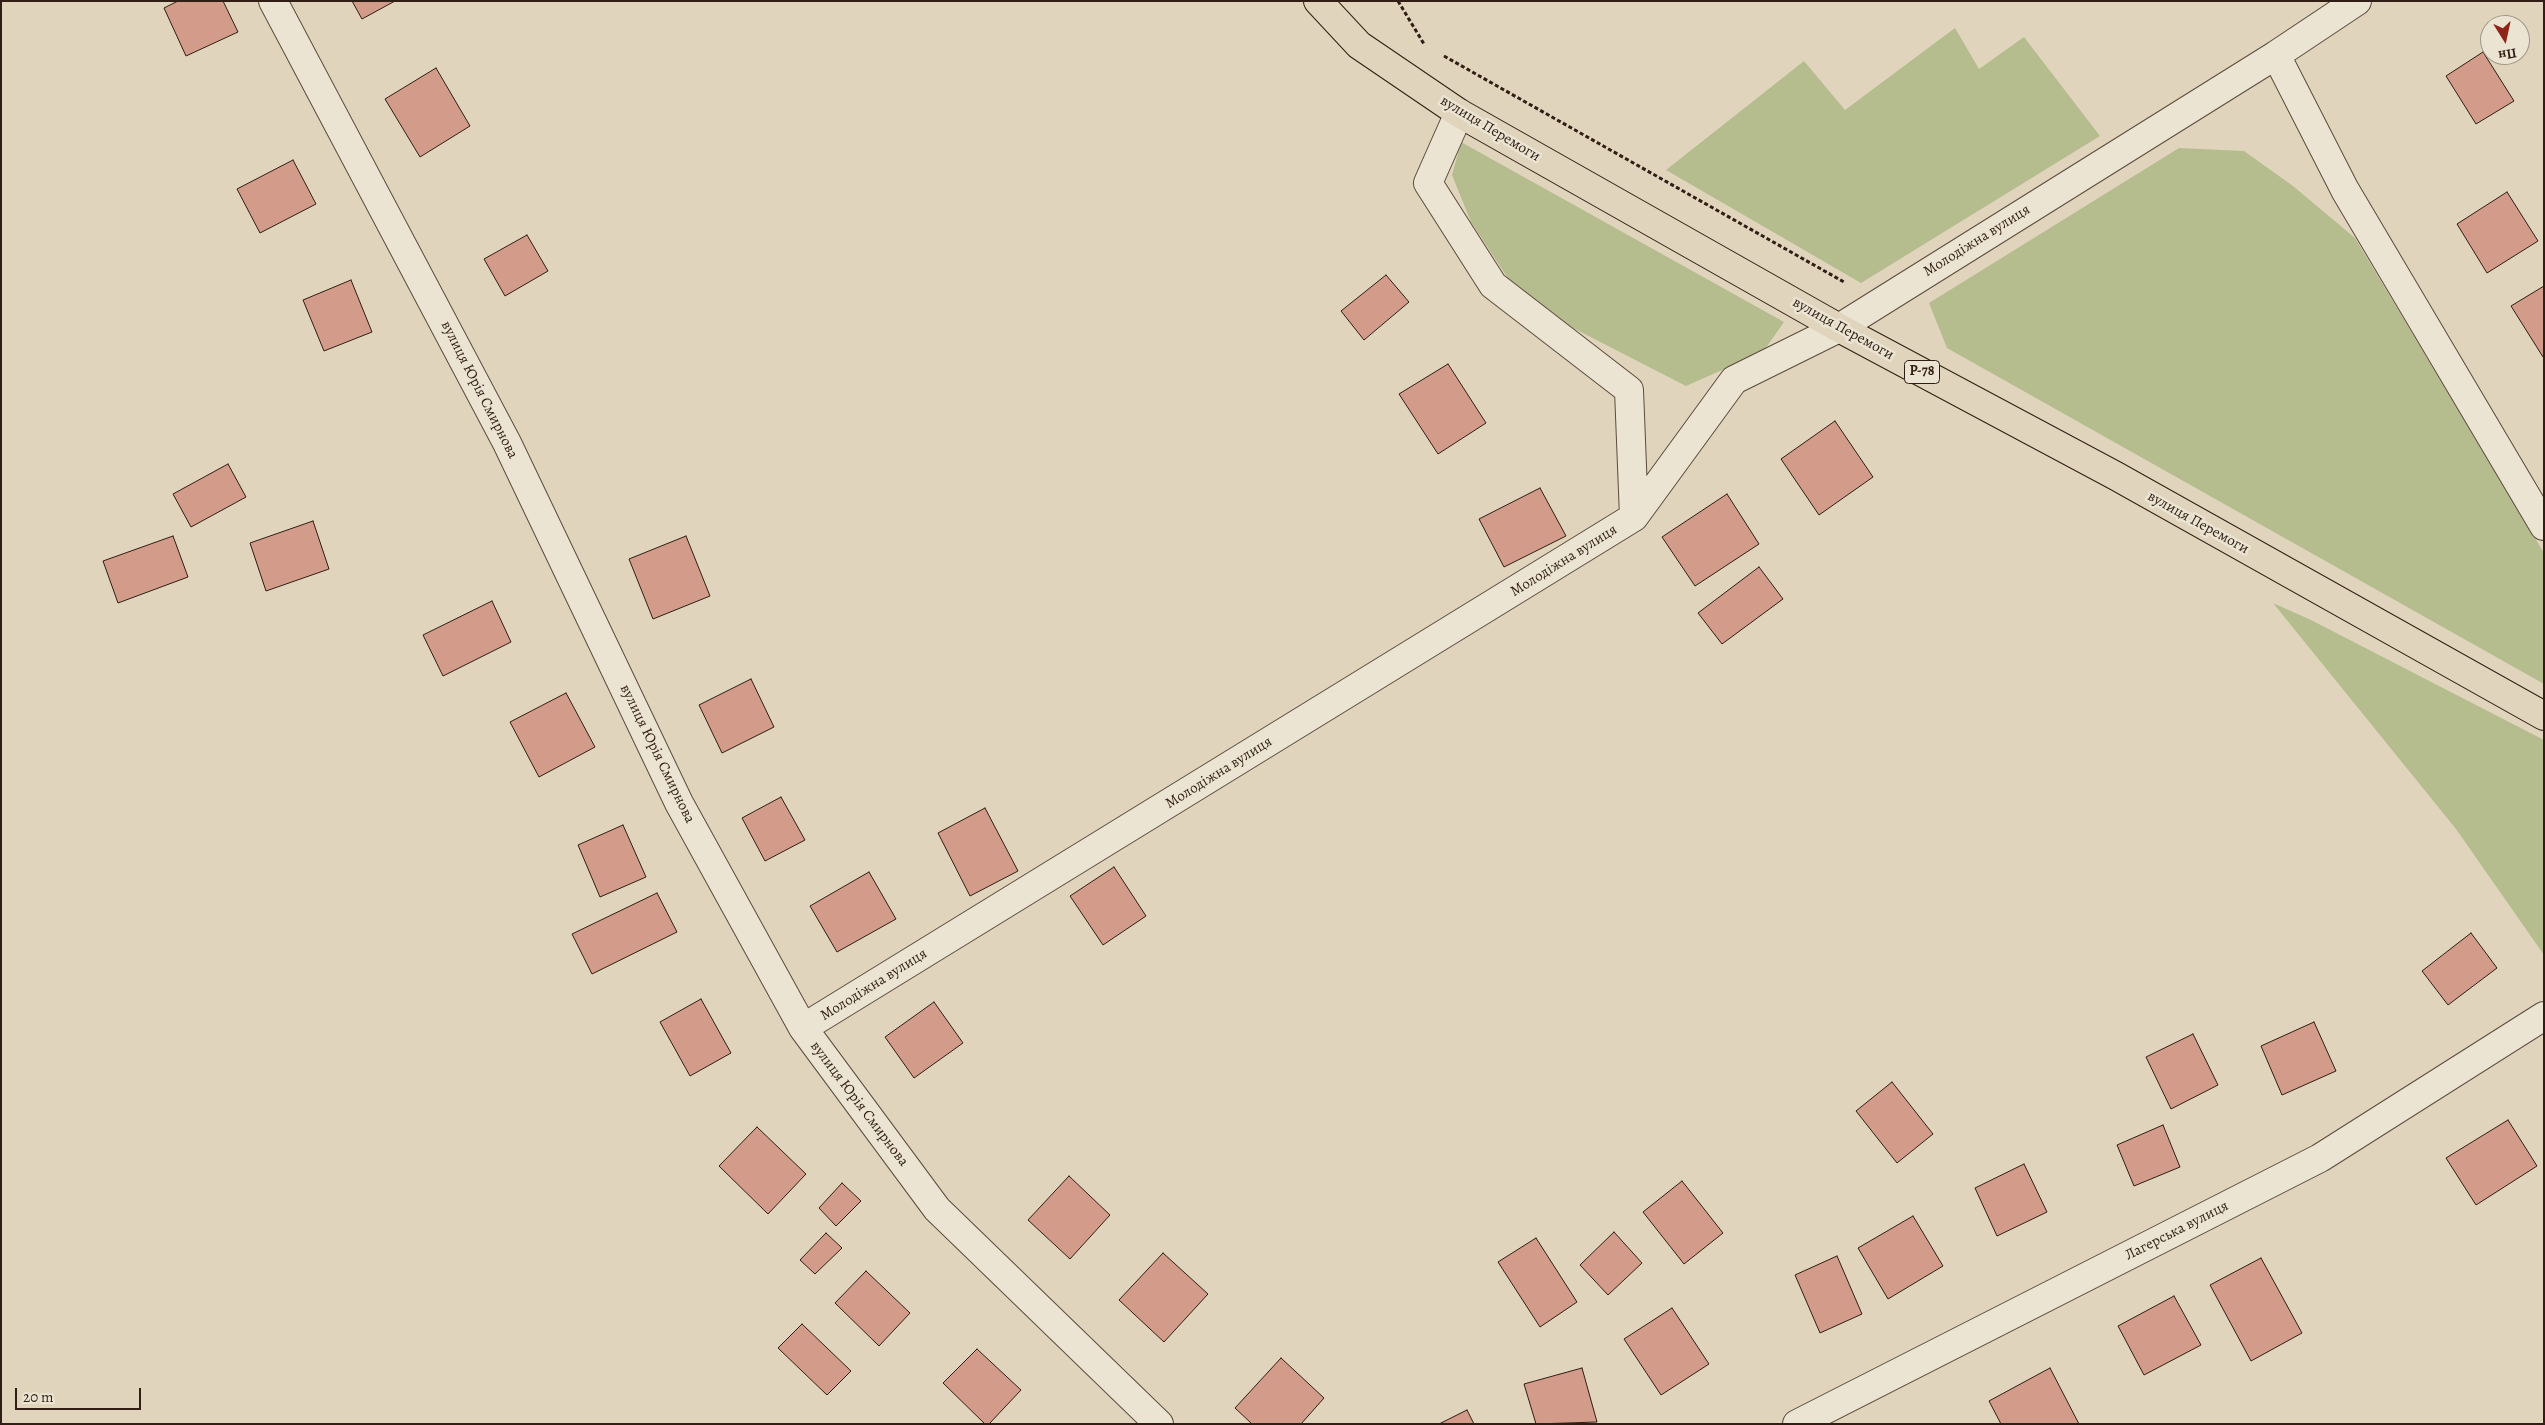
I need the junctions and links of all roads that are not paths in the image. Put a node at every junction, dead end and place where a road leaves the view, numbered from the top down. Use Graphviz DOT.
graph roads {
  1 [pos="273,1"];
  2 [pos="1318,1"];
  3 [pos="2357,1"];
  4 [pos="2276,55"];
  5 [pos="1459,113"];
  6 [pos="1839,328"];
  7 [pos="1634,517"];
  8 [pos="2544,526"];
  9 [pos="2544,716"];
  10 [pos="2544,1016"];
  11 [pos="803,1028"];
  12 [pos="1159,1424"];
  13 [pos="1797,1424"];
  1 -- 11 [label="street, вулиця Юрія Смирнова"];
  2 -- 5 [label="main road, вулиця Перемоги / Р-78"];
  3 -- 4 [label="street, Молодіжна вулиця"];
  4 -- 6 [label="street, Молодіжна вулиця"];
  4 -- 8 [label="street"];
  5 -- 6 [label="main road, вулиця Перемоги / Р-78"];
  5 -- 7 [label="street, Молодіжна вулиця"];
  6 -- 7 [label="street, Молодіжна вулиця"];
  6 -- 9 [label="main road, вулиця Перемоги / Р-78"];
  7 -- 11 [label="street, Молодіжна вулиця"];
  10 -- 13 [label="street, Лагерська вулиця"];
  11 -- 12 [label="street, вулиця Юрія Смирнова"];
}
